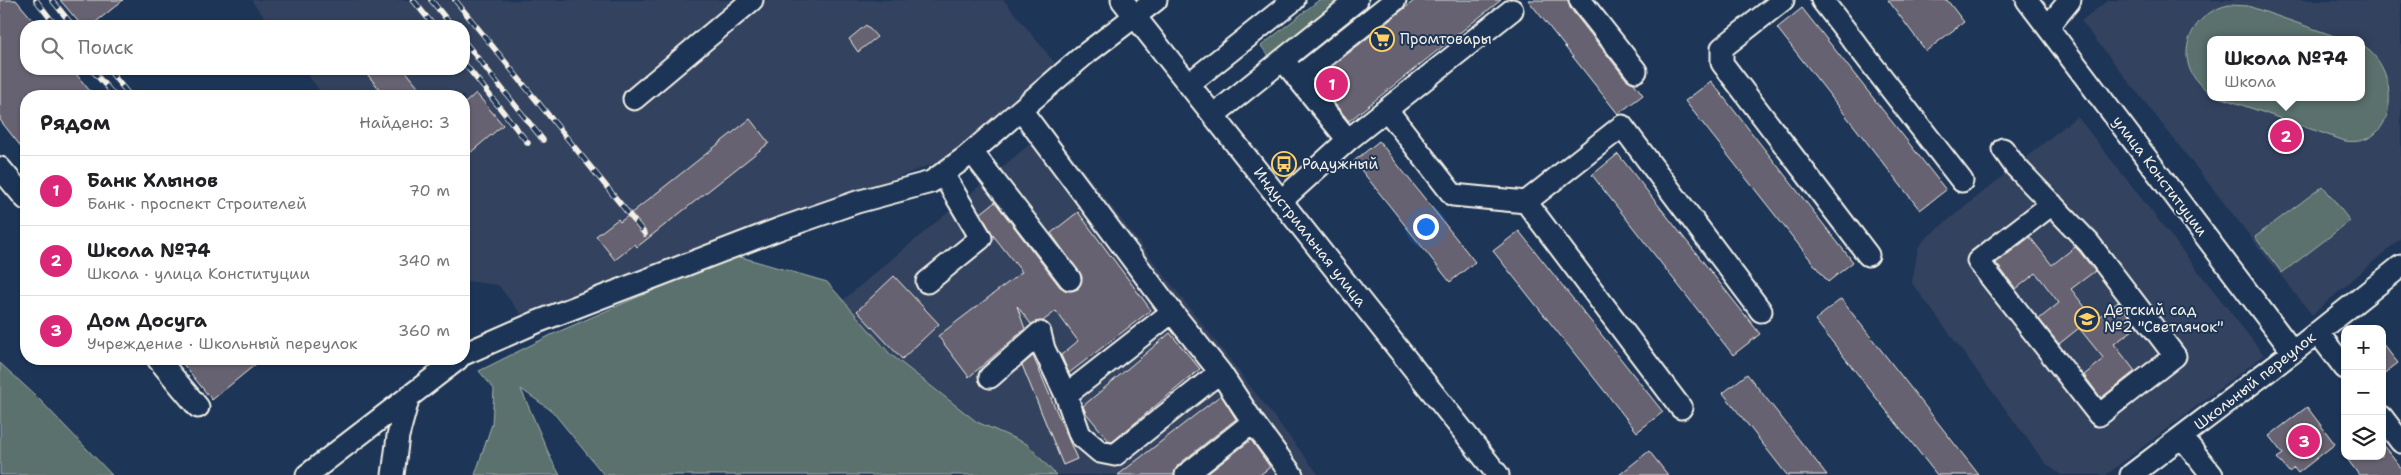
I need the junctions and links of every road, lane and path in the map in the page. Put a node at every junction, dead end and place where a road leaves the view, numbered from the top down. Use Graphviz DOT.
graph roads {
  1 [pos="752,0"];
  2 [pos="1156,0"];
  3 [pos="1294,0"];
  4 [pos="1357,0"];
  5 [pos="1395,0"];
  6 [pos="1580,0"];
  7 [pos="1784,0"];
  8 [pos="1822,0"];
  9 [pos="2027,0"];
  10 [pos="2070,0"];
  11 [pos="1129,8"];
  12 [pos="1512,10"];
  13 [pos="2048,27"];
  14 [pos="1282,60"];
  15 [pos="1636,70"];
  16 [pos="1297,78"];
  17 [pos="1190,84"];
  18 [pos="634,99"];
  19 [pos="1021,110"];
  20 [pos="1387,110"];
  21 [pos="1215,114"];
  22 [pos="1348,140"];
  23 [pos="2003,149"];
  24 [pos="972,152"];
  25 [pos="0,168"];
  26 [pos="943,174"];
  27 [pos="1962,181"];
  28 [pos="20,192"];
  29 [pos="1281,201"];
  30 [pos="1526,202"];
  31 [pos="2052,204"];
  32 [pos="1868,255"];
  33 [pos="2401,266"];
  34 [pos="1070,279"];
  35 [pos="927,282"];
  36 [pos="1761,311"];
  37 [pos="1172,312"];
  38 [pos="2318,333"];
  39 [pos="470,351"];
  40 [pos="2294,352"];
  41 [pos="2341,363"];
  42 [pos="163,365"];
  43 [pos="450,365"];
  44 [pos="1220,372"];
  45 [pos="990,377"];
  46 [pos="1066,395"];
  47 [pos="409,396"];
  48 [pos="198,407"];
  49 [pos="1681,408"];
  50 [pos="1253,422"];
  51 [pos="2386,422"];
  52 [pos="2182,437"];
  53 [pos="2401,442"];
  54 [pos="1284,472"];
  55 [pos="307,475"];
  56 [pos="393,475"];
  57 [pos="1186,475"];
  58 [pos="1498,475"];
  59 [pos="2132,475"];
  60 [pos="2212,475"];
  1 -- 18 [label="street"];
  2 -- 11 [label="street"];
  3 -- 17 [label="street"];
  4 -- 14 [label="street"];
  5 -- 16 [label="street"];
  6 -- 15 [label="street"];
  7 -- 32 [label="street"];
  8 -- 27 [label="street"];
  9 -- 13 [label="street, улица Конституции"];
  10 -- 13 [label="street"];
  11 -- 17 [label="street, Индустриальная улица"];
  11 -- 19 [label="street"];
  12 -- 20 [label="street"];
  13 -- 40 [label="street, улица Конституции"];
  14 -- 16 [label="street"];
  14 -- 21 [label="street"];
  16 -- 22 [label="street"];
  17 -- 21 [label="street, Индустриальная улица"];
  19 -- 24 [label="street"];
  19 -- 37 [label="street"];
  20 -- 22 [label="street"];
  20 -- 30 [label="street"];
  21 -- 29 [label="street, Индустриальная улица"];
  22 -- 29 [label="street"];
  23 -- 31 [label="street"];
  24 -- 26 [label="street"];
  24 -- 34 [label="street"];
  25 -- 28 [label="street"];
  26 -- 35 [label="street"];
  26 -- 39 [label="street"];
  29 -- 58 [label="street, Индустриальная улица"];
  30 -- 36 [label="street"];
  30 -- 49 [label="street"];
  31 -- 31 [label="street"];
  33 -- 38 [label="street, Школьный переулок"];
  37 -- 44 [label="street"];
  37 -- 46 [label="street"];
  38 -- 40 [label="street, Школьный переулок"];
  38 -- 41 [label="street"];
  40 -- 52 [label="street, Школьный переулок"];
  42 -- 48 [label="street"];
  43 -- 47 [label="street"];
  44 -- 46 [label="street"];
  44 -- 50 [label="street"];
  45 -- 46 [label="street"];
  47 -- 55 [label="street"];
  47 -- 56 [label="street"];
  50 -- 54 [label="street"];
  50 -- 57 [label="street"];
  51 -- 53 [label="street"];
  52 -- 59 [label="street, Школьный переулок"];
  52 -- 60 [label="street"];
}
